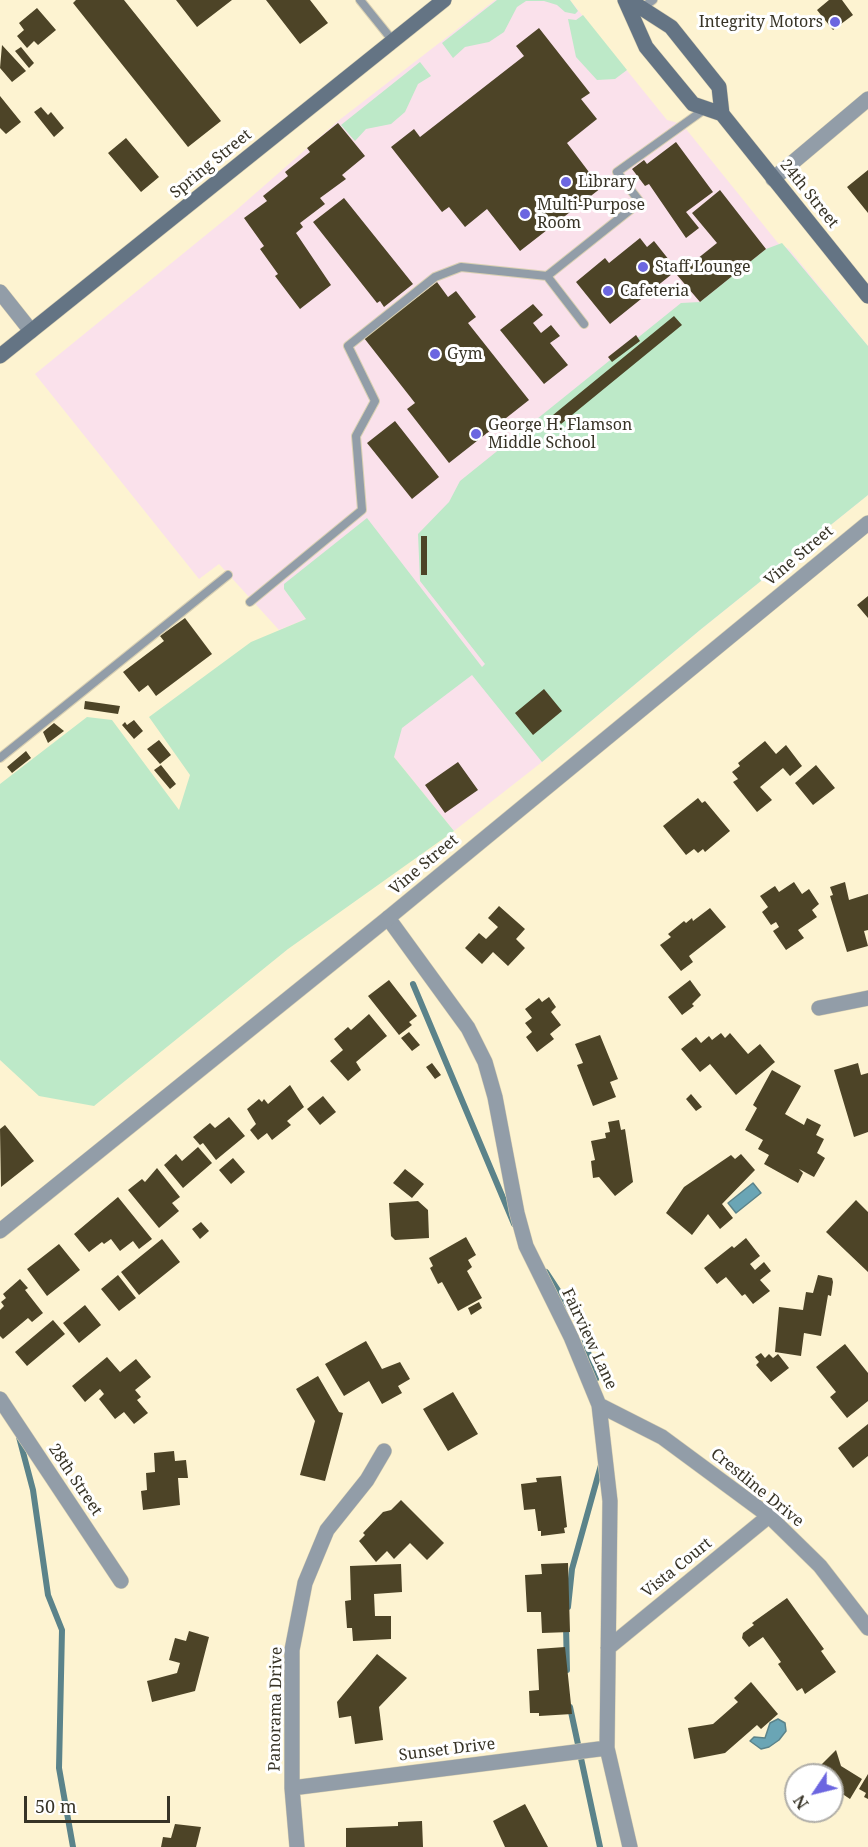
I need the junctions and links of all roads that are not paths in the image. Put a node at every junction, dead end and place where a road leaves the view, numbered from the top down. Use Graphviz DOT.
graph roads {
  1 [pos="360,0"];
  2 [pos="444,0"];
  3 [pos="627,0"];
  4 [pos="648,4"];
  5 [pos="393,41"];
  6 [pos="868,99"];
  7 [pos="705,108"];
  8 [pos="722,114"];
  9 [pos="773,179"];
  10 [pos="547,276"];
  11 [pos="0,292"];
  12 [pos="868,296"];
  13 [pos="584,324"];
  14 [pos="31,331"];
  15 [pos="0,356"];
  16 [pos="868,523"];
  17 [pos="228,575"];
  18 [pos="250,602"];
  19 [pos="0,758"];
  20 [pos="388,918"];
  21 [pos="868,998"];
  22 [pos="819,1008"];
  23 [pos="0,1231"];
  24 [pos="0,1399"];
  25 [pos="599,1404"];
  26 [pos="384,1450"];
  27 [pos="769,1516"];
  28 [pos="121,1581"];
  29 [pos="868,1628"];
  30 [pos="608,1648"];
  31 [pos="606,1748"];
  32 [pos="292,1788"];
  33 [pos="297,1847"];
  34 [pos="630,1847"];
  1 -- 5 [label="lane"];
  2 -- 5 [label="main road, Spring Street"];
  3 -- 4 [label="main road, 24th Street"];
  3 -- 7 [label="main road, 24th Street"];
  4 -- 8 [label="main road, 24th Street"];
  5 -- 14 [label="main road, Spring Street"];
  6 -- 9 [label="street"];
  7 -- 8 [label="main road, 24th Street"];
  7 -- 10 [label="lane"];
  8 -- 9 [label="main road, 24th Street"];
  9 -- 12 [label="main road, 24th Street"];
  10 -- 13 [label="lane"];
  10 -- 18 [label="lane"];
  11 -- 14 [label="street"];
  14 -- 15 [label="main road, Spring Street"];
  16 -- 20 [label="street, Vine Street"];
  17 -- 19 [label="lane"];
  20 -- 23 [label="street, Vine Street"];
  20 -- 25 [label="street, Fairview Lane"];
  21 -- 22 [label="street"];
  24 -- 28 [label="street, 28th Street"];
  25 -- 27 [label="street, Crestline Drive"];
  25 -- 30 [label="street, Fairview Lane"];
  26 -- 32 [label="street, Panorama Drive"];
  27 -- 29 [label="street, Crestline Drive"];
  27 -- 30 [label="street, Vista Court"];
  30 -- 31 [label="street, Fairview Lane"];
  31 -- 32 [label="street, Sunset Drive"];
  31 -- 34 [label="street, Fairview Lane"];
  32 -- 33 [label="street, Panorama Drive"];
}
